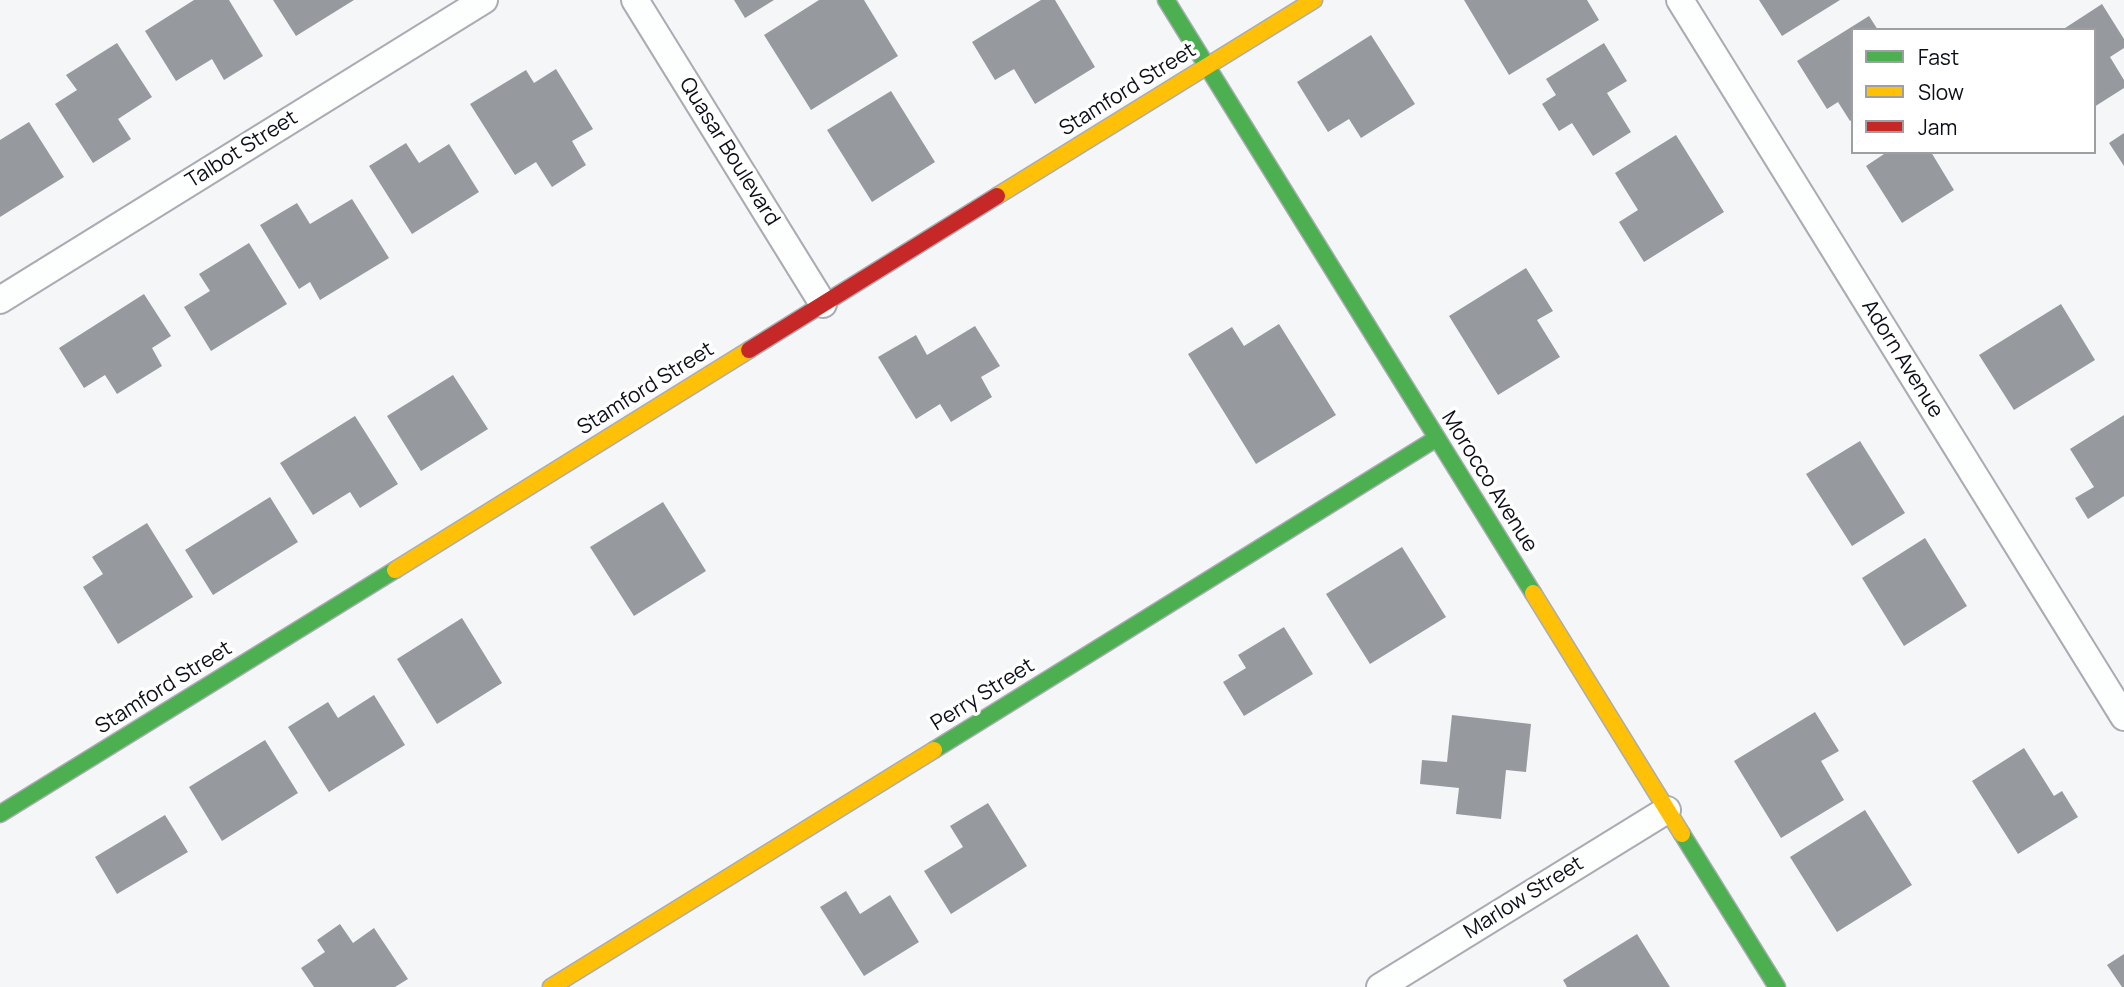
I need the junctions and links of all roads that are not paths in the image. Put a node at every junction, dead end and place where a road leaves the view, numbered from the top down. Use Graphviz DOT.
graph roads {
  1 [pos="484,0"];
  2 [pos="635,0"];
  3 [pos="1166,0"];
  4 [pos="1314,0"];
  5 [pos="1680,0"];
  6 [pos="1207,66"];
  7 [pos="0,300"];
  8 [pos="823,304"];
  9 [pos="1437,438"];
  10 [pos="2124,717"];
  11 [pos="1667,810"];
  12 [pos="0,814"];
  13 [pos="551,987"];
  14 [pos="1380,987"];
  15 [pos="1777,987"];
  1 -- 7 [label="street, Talbot Street"];
  2 -- 8 [label="street, Quasar Boulevard"];
  3 -- 6 [label="street, Morocco Avenue"];
  4 -- 6 [label="street, Stamford Street"];
  5 -- 10 [label="street, Adorn Avenue"];
  6 -- 8 [label="street, Stamford Street"];
  6 -- 9 [label="street, Morocco Avenue"];
  8 -- 12 [label="street, Stamford Street"];
  9 -- 11 [label="street, Morocco Avenue"];
  9 -- 13 [label="street, Perry Street"];
  11 -- 14 [label="street, Marlow Street"];
  11 -- 15 [label="street, Morocco Avenue"];
}
